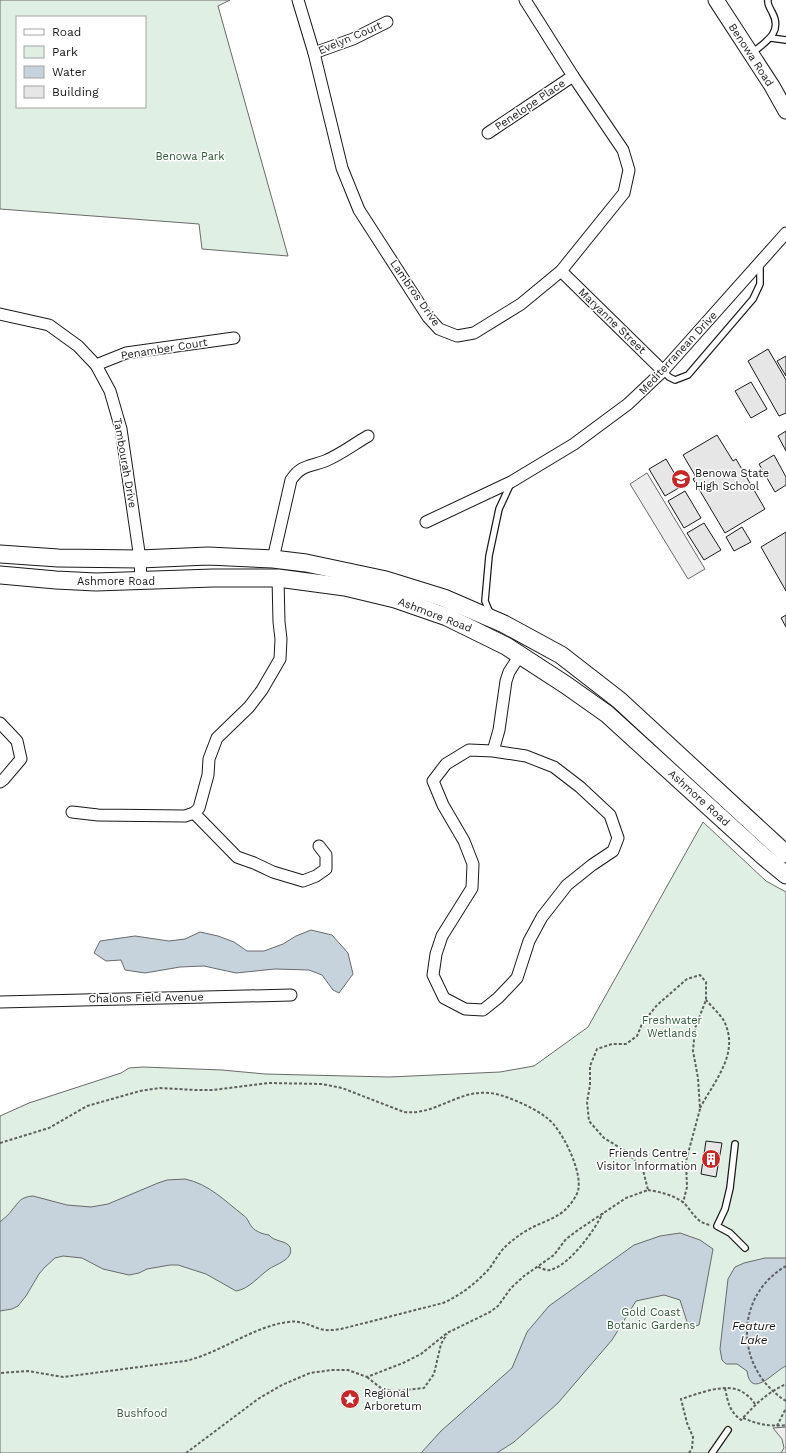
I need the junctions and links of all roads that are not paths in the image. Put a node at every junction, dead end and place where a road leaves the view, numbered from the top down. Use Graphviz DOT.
graph roads {
  1 [pos="298,0"];
  2 [pos="525,0"];
  3 [pos="716,0"];
  4 [pos="768,0"];
  5 [pos="387,22"];
  6 [pos="771,38"];
  7 [pos="786,40"];
  8 [pos="314,53"];
  9 [pos="751,54"];
  10 [pos="573,76"];
  11 [pos="786,111"];
  12 [pos="488,133"];
  13 [pos="786,233"];
  14 [pos="760,262"];
  15 [pos="561,271"];
  16 [pos="0,314"];
  17 [pos="234,338"];
  18 [pos="96,365"];
  19 [pos="664,371"];
  20 [pos="368,436"];
  21 [pos="511,482"];
  22 [pos="426,522"];
  23 [pos="0,554"];
  24 [pos="273,558"];
  25 [pos="140,559"];
  26 [pos="0,575"];
  27 [pos="278,578"];
  28 [pos="141,581"];
  29 [pos="492,619"];
  30 [pos="520,655"];
  31 [pos="0,723"];
  32 [pos="493,751"];
  33 [pos="0,782"];
  34 [pos="72,812"];
  35 [pos="194,813"];
  36 [pos="319,846"];
  37 [pos="786,854"];
  38 [pos="786,875"];
  39 [pos="291,995"];
  40 [pos="0,1002"];
  41 [pos="735,1144"];
  42 [pos="745,1248"];
  43 [pos="728,1430"];
  44 [pos="712,1453"];
  1 -- 8 [label="street, Lambros Drive"];
  2 -- 10 [label="street, Lambros Drive"];
  3 -- 9 [label="main road, Benowa Road"];
  4 -- 6 [label="lane"];
  5 -- 8 [label="street, Evelyn Court"];
  6 -- 7 [label="lane"];
  6 -- 9 [label="lane"];
  8 -- 15 [label="street, Lambros Drive"];
  9 -- 11 [label="main road, Benowa Road"];
  10 -- 12 [label="street, Penelope Place"];
  10 -- 15 [label="street, Lambros Drive"];
  13 -- 14 [label="street, Mediterranean Drive"];
  14 -- 19 [label="street, Mediterranean Drive"];
  14 -- 19 [label="lane"];
  15 -- 19 [label="street, Maryanne Street"];
  16 -- 18 [label="street, Tambourah Drive"];
  17 -- 18 [label="street, Penamber Court"];
  18 -- 25 [label="street, Tambourah Drive"];
  19 -- 21 [label="street, Mediterranean Drive"];
  20 -- 24 [label="street"];
  21 -- 22 [label="street, Mediterranean Drive"];
  21 -- 29 [label="lane"];
  23 -- 25 [label="main road, Ashmore Road"];
  24 -- 25 [label="main road, Ashmore Road"];
  24 -- 29 [label="main road, Ashmore Road"];
  25 -- 28 [label="street, Tambourah Drive"];
  26 -- 28 [label="main road, Ashmore Road"];
  27 -- 28 [label="main road, Ashmore Road"];
  27 -- 30 [label="main road, Ashmore Road"];
  27 -- 35 [label="street"];
  29 -- 37 [label="main road, Ashmore Road"];
  30 -- 32 [label="street"];
  30 -- 38 [label="main road, Ashmore Road"];
  31 -- 33 [label="street"];
  32 -- 32 [label="street"];
  34 -- 35 [label="street"];
  35 -- 36 [label="street"];
  39 -- 40 [label="street, Chalons Field Avenue"];
  41 -- 42 [label="lane"];
  43 -- 44 [label="lane"];
}
